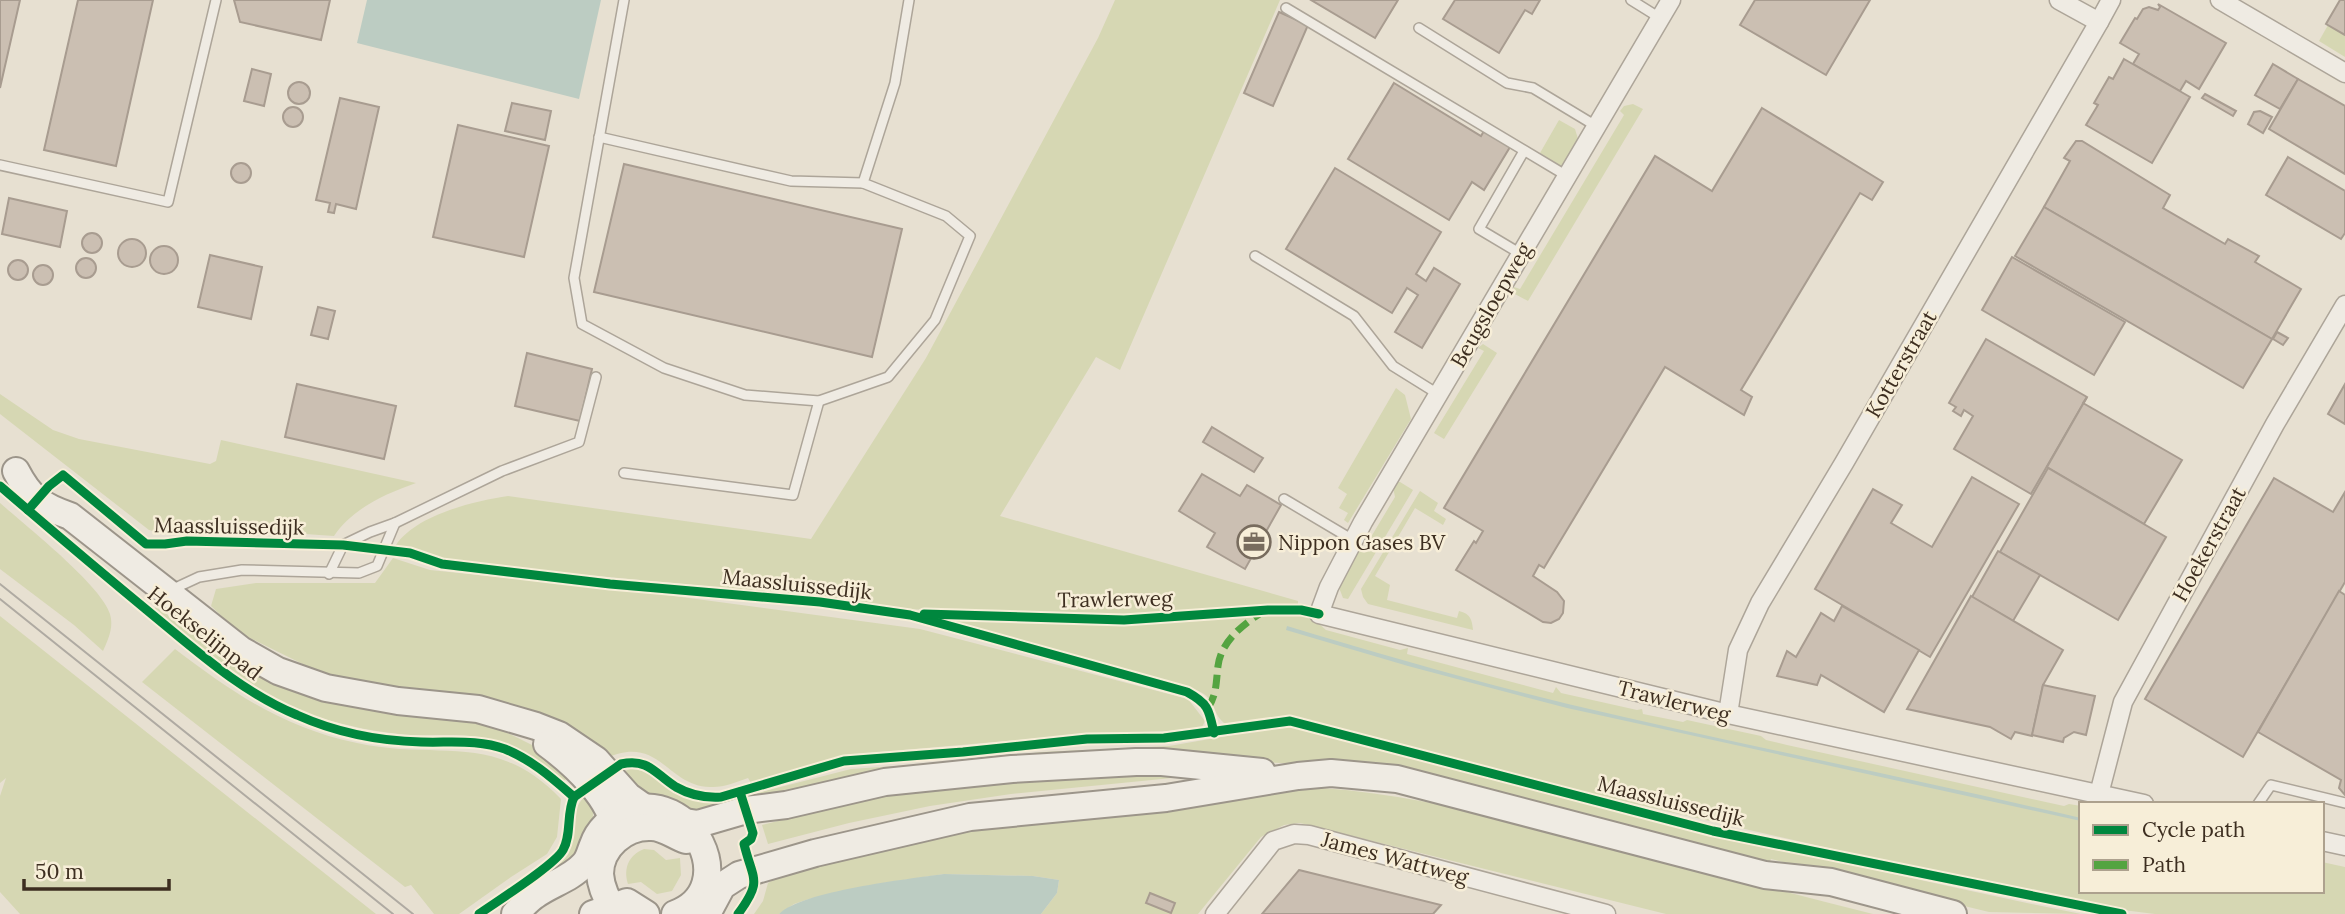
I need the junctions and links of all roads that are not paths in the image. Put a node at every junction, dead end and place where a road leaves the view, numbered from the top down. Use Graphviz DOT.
graph roads {
  1 [pos="216,0"];
  2 [pos="624,0"];
  3 [pos="909,0"];
  4 [pos="1631,0"];
  5 [pos="1671,0"];
  6 [pos="2059,0"];
  7 [pos="2111,0"];
  8 [pos="2220,0"];
  9 [pos="1286,8"];
  10 [pos="1660,18"];
  11 [pos="2099,22"];
  12 [pos="1419,28"];
  13 [pos="2345,73"];
  14 [pos="1596,126"];
  15 [pos="599,137"];
  16 [pos="1524,151"];
  17 [pos="0,165"];
  18 [pos="1567,176"];
  19 [pos="863,183"];
  20 [pos="1521,254"];
  21 [pos="1255,256"];
  22 [pos="2345,305"];
  23 [pos="596,377"];
  24 [pos="1438,394"];
  25 [pos="819,401"];
  26 [pos="8,464"];
  27 [pos="624,473"];
  28 [pos="1284,499"];
  29 [pos="395,523"];
  30 [pos="1353,540"];
  31 [pos="329,573"];
  32 [pos="166,592"];
  33 [pos="1319,614"];
  34 [pos="1728,714"];
  35 [pos="515,720"];
  36 [pos="1298,776"];
  37 [pos="2099,794"];
  38 [pos="2135,802"];
  39 [pos="2259,802"];
  40 [pos="2345,803"];
  41 [pos="645,808"];
  42 [pos="613,830"];
  43 [pos="692,830"];
  44 [pos="2324,841"];
  45 [pos="2345,846"];
  46 [pos="594,865"];
  47 [pos="698,903"];
  48 [pos="607,911"];
  49 [pos="515,914"];
  50 [pos="523,914"];
  51 [pos="646,914"];
  52 [pos="1215,914"];
  53 [pos="1606,914"];
  54 [pos="1953,914"];
  1 -- 17 [label="lane"];
  2 -- 15 [label="lane"];
  3 -- 19 [label="lane"];
  4 -- 10 [label="lane"];
  5 -- 10 [label="street, Beugsloepweg"];
  6 -- 11 [label="street"];
  7 -- 11 [label="street, Kotterstraat"];
  8 -- 13 [label="street"];
  9 -- 16 [label="lane"];
  10 -- 14 [label="street, Beugsloepweg"];
  11 -- 34 [label="street, Kotterstraat"];
  12 -- 14 [label="lane"];
  14 -- 18 [label="street, Beugsloepweg"];
  15 -- 19 [label="lane"];
  15 -- 25 [label="lane"];
  16 -- 18 [label="lane"];
  16 -- 20 [label="lane"];
  18 -- 20 [label="street, Beugsloepweg"];
  19 -- 25 [label="lane"];
  20 -- 24 [label="street, Beugsloepweg"];
  21 -- 24 [label="lane"];
  22 -- 37 [label="street, Hoekerstraat"];
  23 -- 29 [label="lane"];
  24 -- 30 [label="street, Beugsloepweg"];
  25 -- 27 [label="lane"];
  26 -- 32 [label="street"];
  28 -- 30 [label="lane"];
  29 -- 31 [label="lane"];
  29 -- 31 [label="lane, Maassluissedijk"];
  30 -- 33 [label="street, Beugsloepweg"];
  31 -- 32 [label="lane, Maassluissedijk"];
  32 -- 35 [label="street"];
  33 -- 34 [label="street, Trawlerweg"];
  34 -- 37 [label="street, Trawlerweg"];
  35 -- 41 [label="street"];
  35 -- 42 [label="street"];
  36 -- 43 [label="street"];
  36 -- 47 [label="street"];
  36 -- 54 [label="street"];
  37 -- 38 [label="street, Trawlerweg"];
  39 -- 40 [label="lane"];
  41 -- 42 [label="street"];
  41 -- 43 [label="street"];
  42 -- 43 [label="street"];
  42 -- 46 [label="street"];
  43 -- 47 [label="street"];
  44 -- 45 [label="street"];
  46 -- 48 [label="street"];
  46 -- 49 [label="street"];
  46 -- 50 [label="street"];
  48 -- 51 [label="street"];
  52 -- 53 [label="street, James Wattweg"];
}
